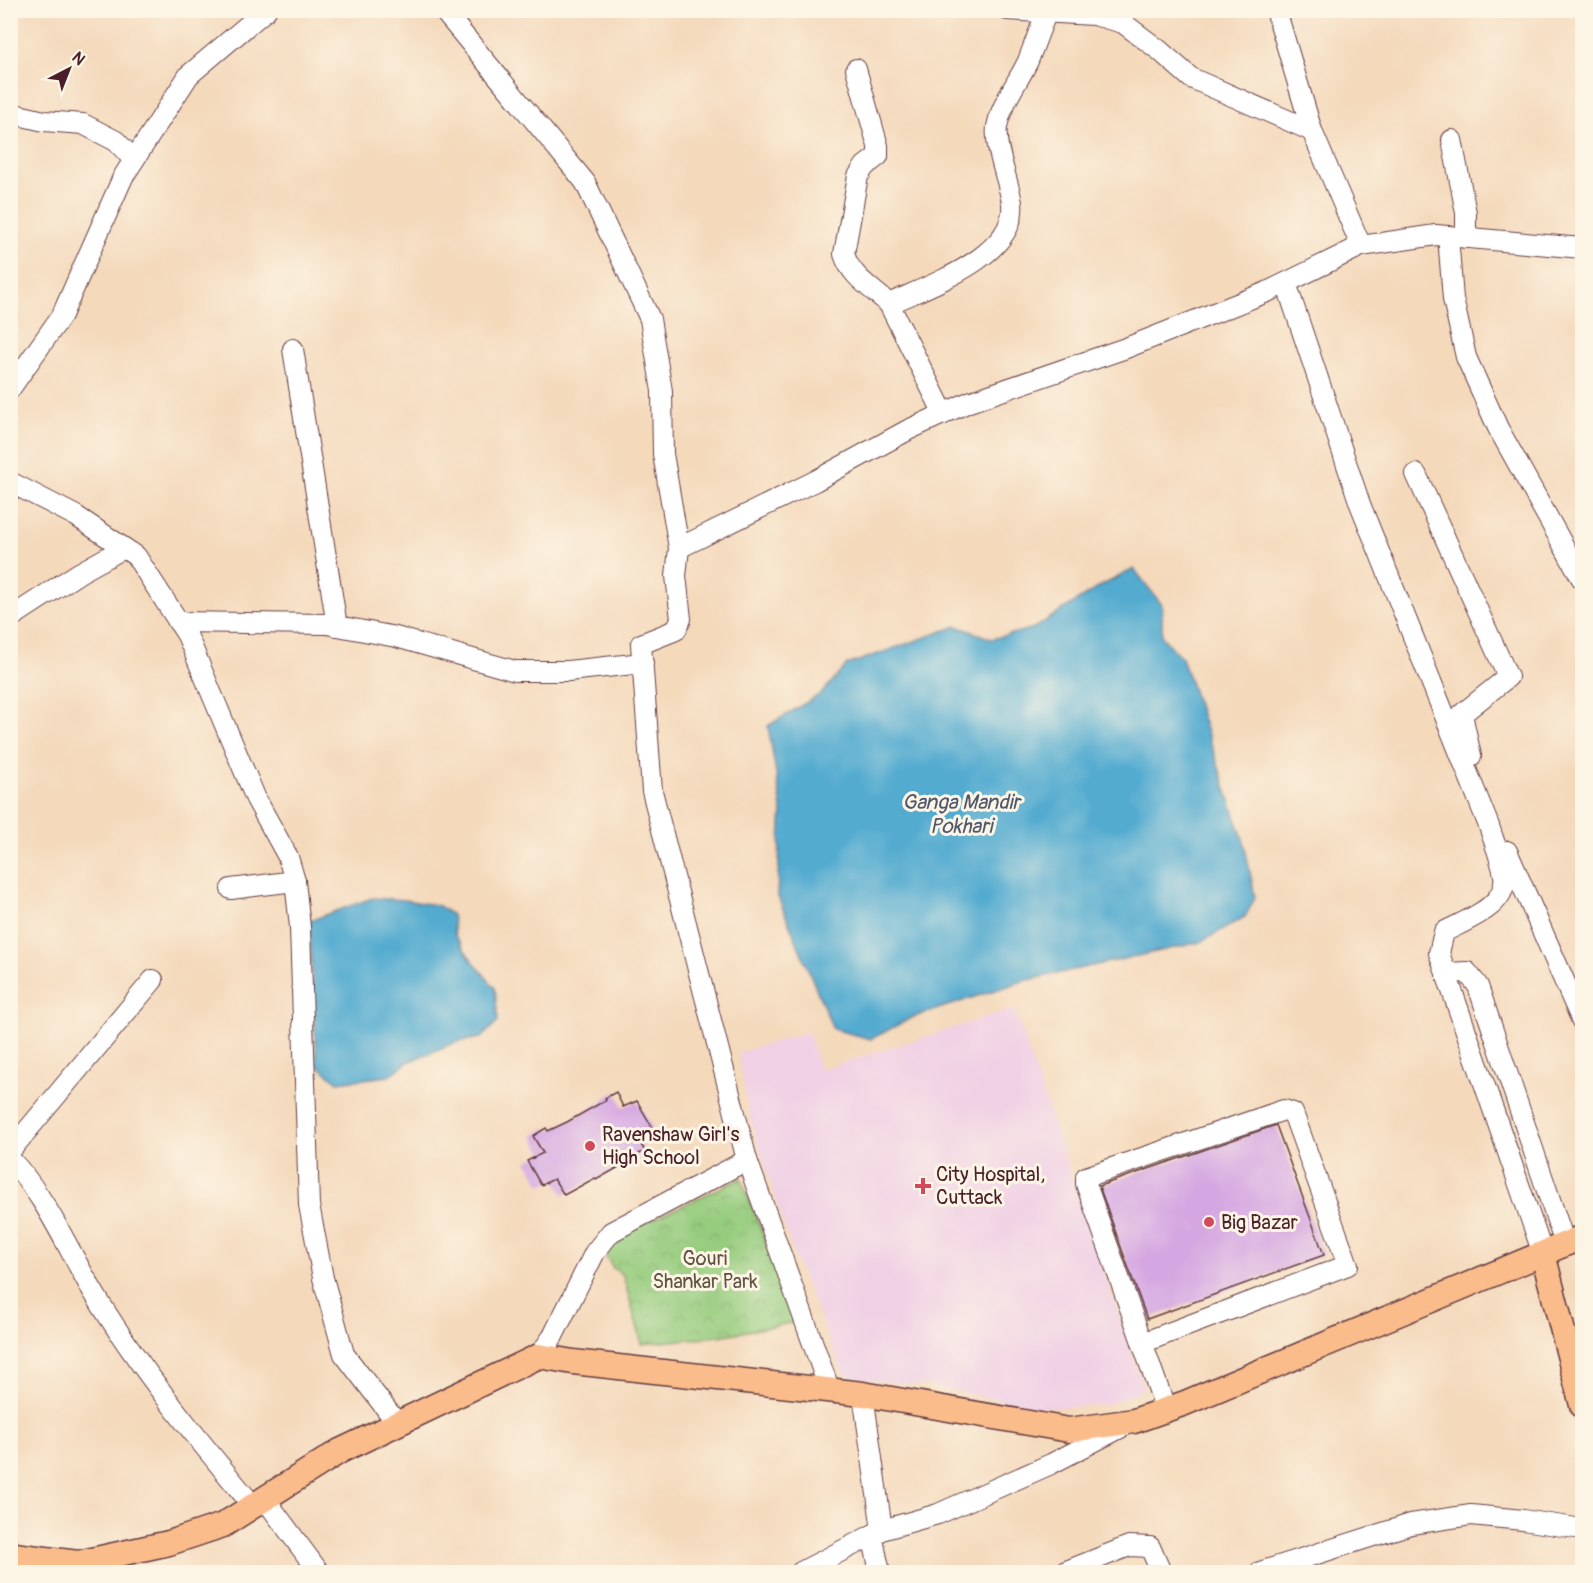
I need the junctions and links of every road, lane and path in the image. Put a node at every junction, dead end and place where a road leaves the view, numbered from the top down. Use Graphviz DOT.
graph roads {
  1 [pos="266,10"];
  2 [pos="443,10"];
  3 [pos="1007,10"];
  4 [pos="1276,10"];
  5 [pos="1072,13"];
  6 [pos="1046,14"];
  7 [pos="856,69"];
  8 [pos="10,113"];
  9 [pos="1312,131"];
  10 [pos="1452,140"];
  11 [pos="134,160"];
  12 [pos="1457,237"];
  13 [pos="1361,246"];
  14 [pos="1582,248"];
  15 [pos="1286,283"];
  16 [pos="889,304"];
  17 [pos="293,349"];
  18 [pos="10,389"];
  19 [pos="944,414"];
  20 [pos="1416,474"];
  21 [pos="10,482"];
  22 [pos="124,548"];
  23 [pos="679,548"];
  24 [pos="1582,579"];
  25 [pos="10,618"];
  26 [pos="178,622"];
  27 [pos="337,626"];
  28 [pos="643,663"];
  29 [pos="295,880"];
  30 [pos="231,889"];
  31 [pos="1446,973"];
  32 [pos="153,980"];
  33 [pos="1582,1021"];
  34 [pos="10,1151"];
  35 [pos="10,1158"];
  36 [pos="747,1160"];
  37 [pos="1574,1241"];
  38 [pos="1543,1254"];
  39 [pos="1142,1343"];
  40 [pos="539,1356"];
  41 [pos="830,1391"];
  42 [pos="863,1394"];
  43 [pos="1582,1405"];
  44 [pos="1166,1410"];
  45 [pos="1134,1421"];
  46 [pos="397,1423"];
  47 [pos="259,1502"];
  48 [pos="1582,1529"];
  49 [pos="877,1532"];
  50 [pos="10,1552"];
  51 [pos="319,1572"];
  52 [pos="801,1572"];
  53 [pos="880,1572"];
  54 [pos="1064,1572"];
  55 [pos="1161,1572"];
  56 [pos="1260,1572"];
  1 -- 11 [label="street"];
  2 -- 23 [label="street"];
  3 -- 6 [label="street"];
  4 -- 9 [label="street"];
  5 -- 6 [label="street"];
  5 -- 9 [label="street"];
  6 -- 16 [label="street"];
  7 -- 16 [label="street"];
  8 -- 11 [label="street"];
  9 -- 13 [label="street"];
  10 -- 12 [label="street"];
  11 -- 18 [label="street"];
  12 -- 13 [label="street"];
  12 -- 14 [label="street"];
  12 -- 24 [label="street"];
  13 -- 15 [label="street"];
  15 -- 19 [label="street"];
  15 -- 31 [label="street"];
  16 -- 19 [label="street"];
  17 -- 27 [label="street"];
  19 -- 23 [label="street"];
  20 -- 33 [label="street"];
  21 -- 22 [label="street"];
  22 -- 25 [label="street"];
  22 -- 26 [label="street"];
  23 -- 28 [label="street"];
  26 -- 27 [label="street"];
  26 -- 29 [label="street"];
  27 -- 28 [label="street"];
  28 -- 36 [label="street"];
  29 -- 30 [label="street"];
  29 -- 46 [label="street"];
  31 -- 37 [label="street"];
  31 -- 38 [label="street"];
  32 -- 34 [label="street"];
  35 -- 47 [label="street"];
  36 -- 40 [label="street"];
  36 -- 41 [label="street"];
  37 -- 38 [label="main road"];
  38 -- 43 [label="main road"];
  38 -- 44 [label="main road"];
  39 -- 39 [label="street"];
  39 -- 44 [label="street"];
  40 -- 41 [label="main road"];
  40 -- 46 [label="main road"];
  41 -- 42 [label="main road"];
  42 -- 45 [label="main road"];
  42 -- 49 [label="street"];
  44 -- 45 [label="main road"];
  45 -- 49 [label="street"];
  46 -- 47 [label="main road"];
  47 -- 50 [label="main road"];
  47 -- 51 [label="street"];
  48 -- 56 [label="street"];
  49 -- 52 [label="street"];
  49 -- 53 [label="street"];
  54 -- 55 [label="street"];
}
